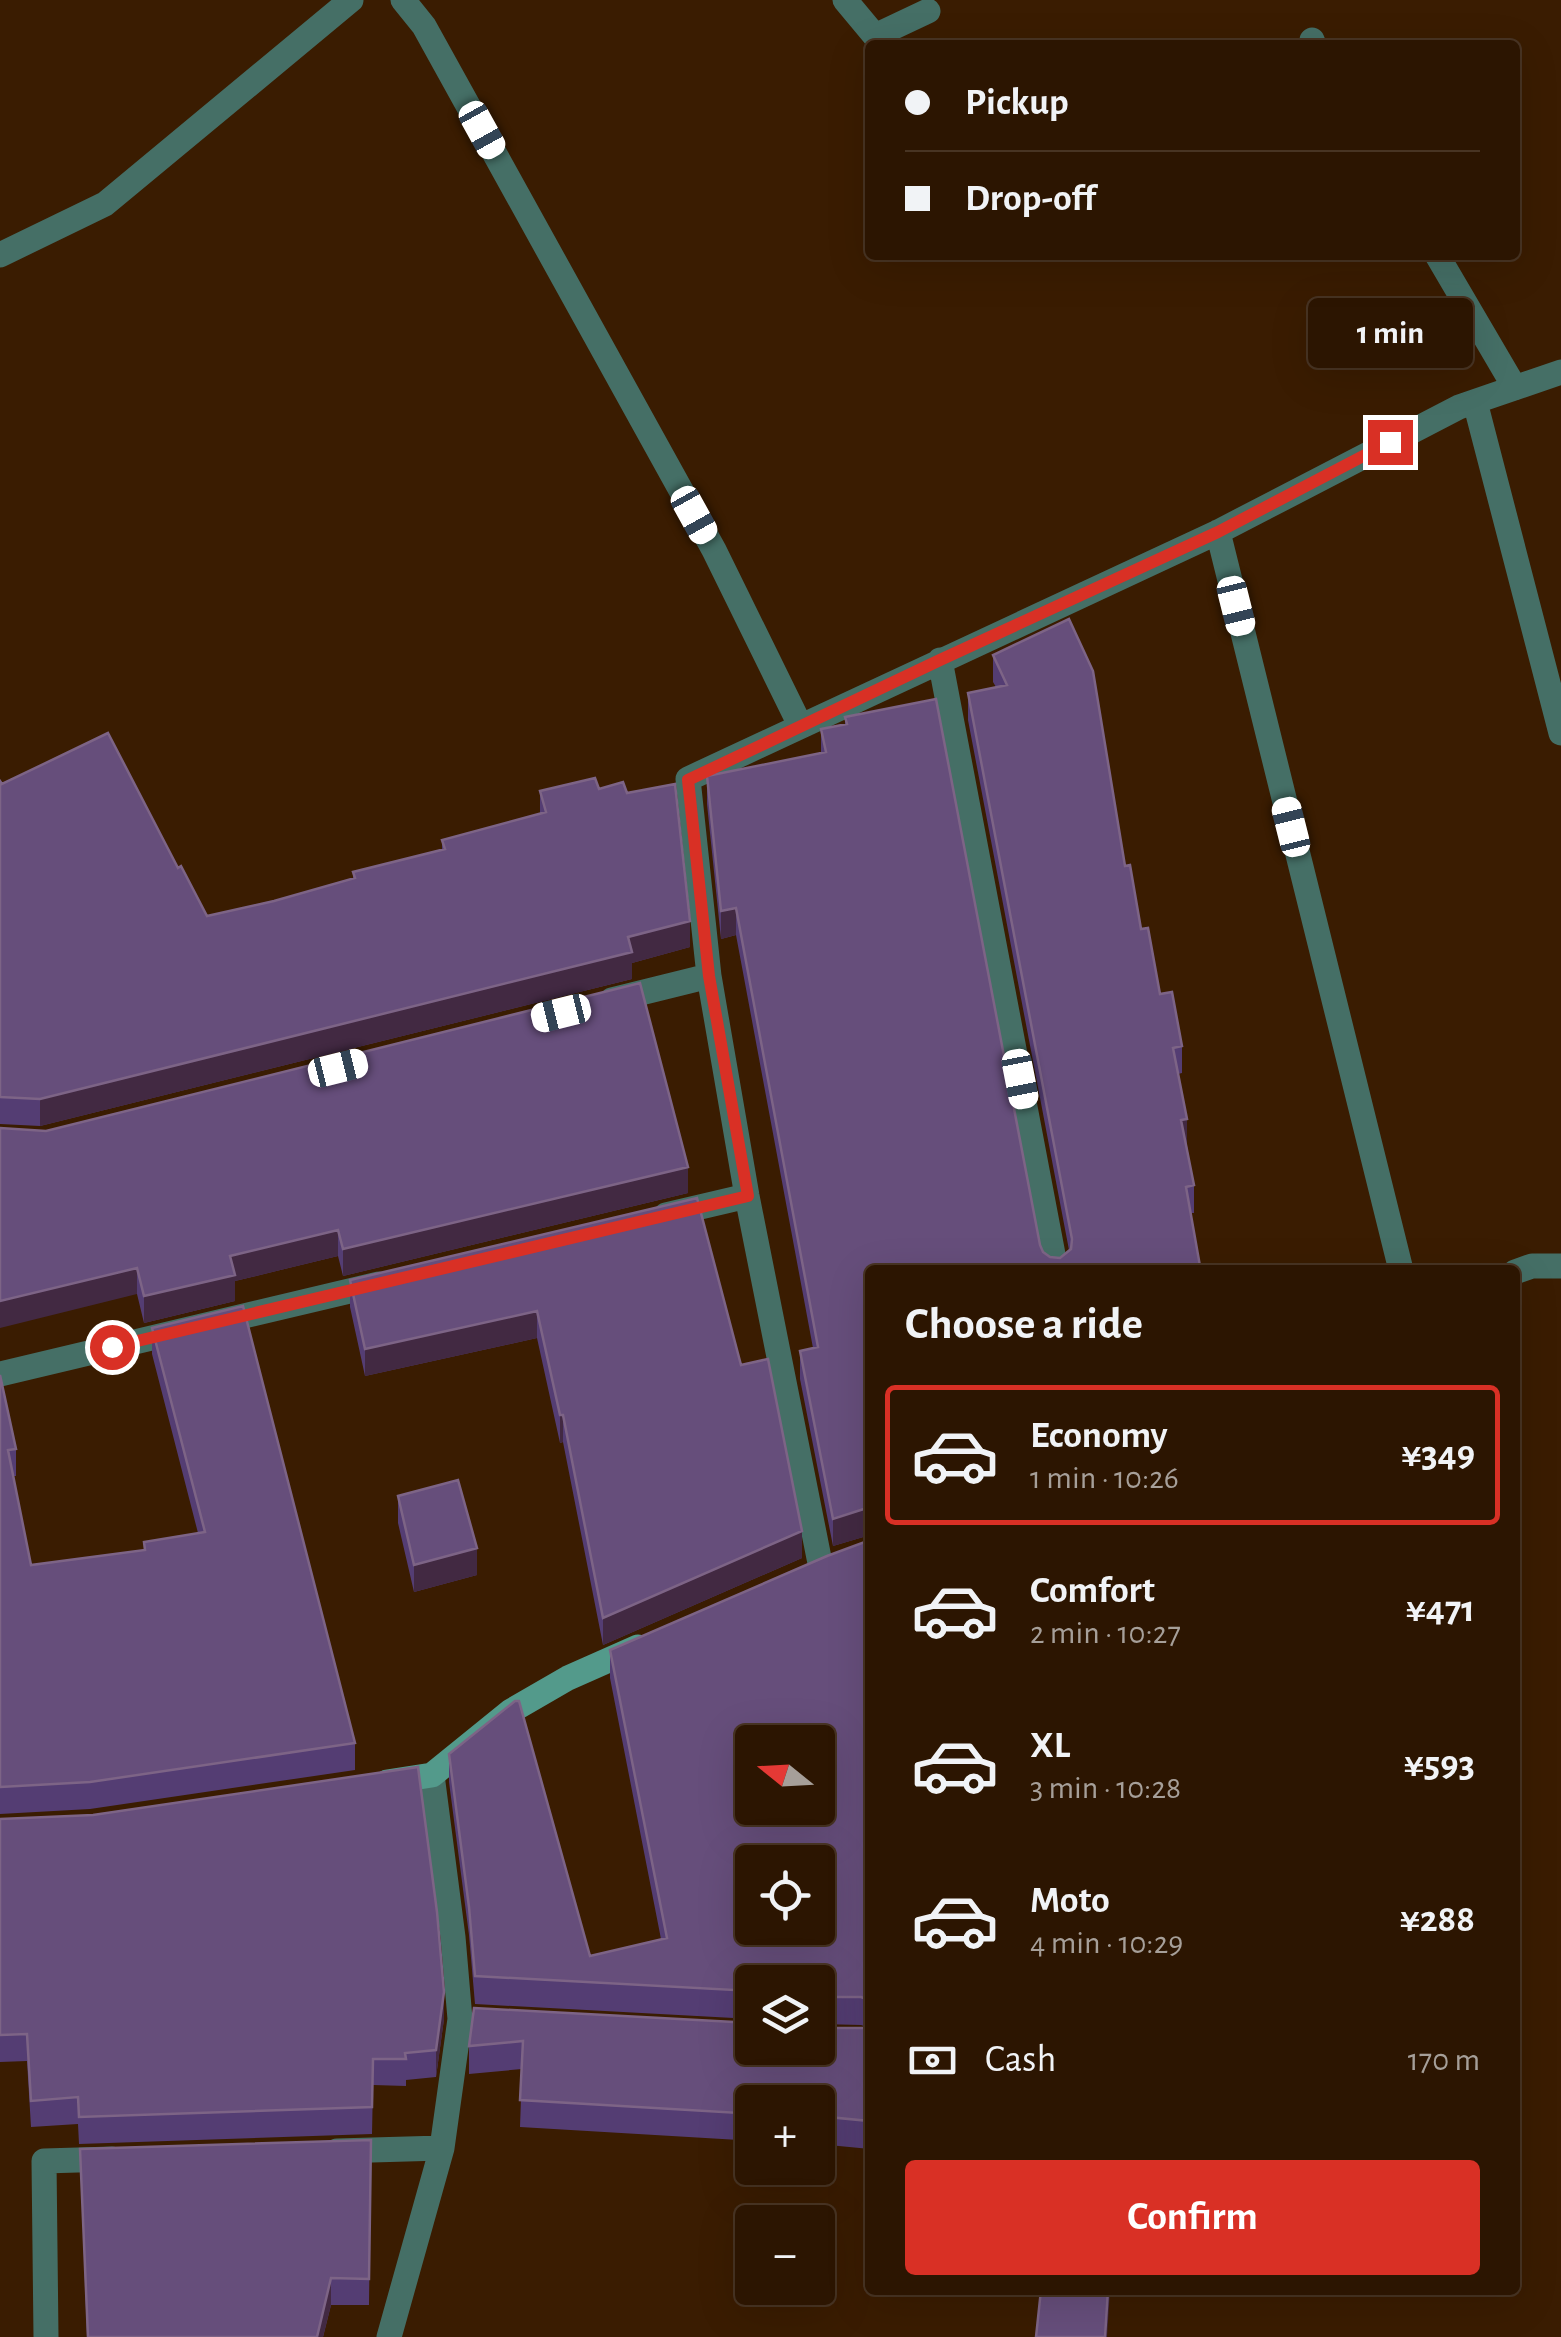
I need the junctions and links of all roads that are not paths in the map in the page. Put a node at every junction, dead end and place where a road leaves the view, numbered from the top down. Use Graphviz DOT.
graph roads {
  1 [pos="352,0"];
  2 [pos="403,0"];
  3 [pos="845,0"];
  4 [pos="928,11"];
  5 [pos="0,253"];
  6 [pos="1440,260"];
  7 [pos="1561,372"];
  8 [pos="1514,388"];
  9 [pos="1475,402"];
  10 [pos="1218,532"];
  11 [pos="940,660"];
  12 [pos="800,726"];
  13 [pos="1561,733"];
  14 [pos="709,976"];
  15 [pos="594,1004"];
  16 [pos="748,1196"];
  17 [pos="652,1219"];
  18 [pos="1055,1265"];
  19 [pos="1400,1265"];
  20 [pos="1561,1266"];
  21 [pos="1520,1270"];
  22 [pos="402,1278"];
  23 [pos="0,1374"];
  24 [pos="821,1569"];
  25 [pos="659,1638"];
  26 [pos="432,1775"];
  27 [pos="373,1784"];
  28 [pos="442,2148"];
  29 [pos="322,2152"];
  30 [pos="144,2158"];
  31 [pos="46,2337"];
  32 [pos="389,2337"];
  1 -- 5 [label="street"];
  2 -- 12 [label="street"];
  3 -- 4 [label="street"];
  6 -- 8 [label="street"];
  7 -- 8 [label="street"];
  8 -- 9 [label="street"];
  9 -- 10 [label="street"];
  9 -- 13 [label="street"];
  10 -- 11 [label="street"];
  10 -- 19 [label="street"];
  11 -- 12 [label="street"];
  11 -- 18 [label="street"];
  12 -- 14 [label="street"];
  14 -- 15 [label="street"];
  14 -- 16 [label="street"];
  16 -- 17 [label="street"];
  16 -- 24 [label="street"];
  20 -- 21 [label="street"];
  22 -- 23 [label="street"];
  25 -- 26 [label="main road"];
  26 -- 27 [label="main road"];
  26 -- 28 [label="street"];
  28 -- 29 [label="street"];
  28 -- 32 [label="street"];
  30 -- 31 [label="street"];
}
